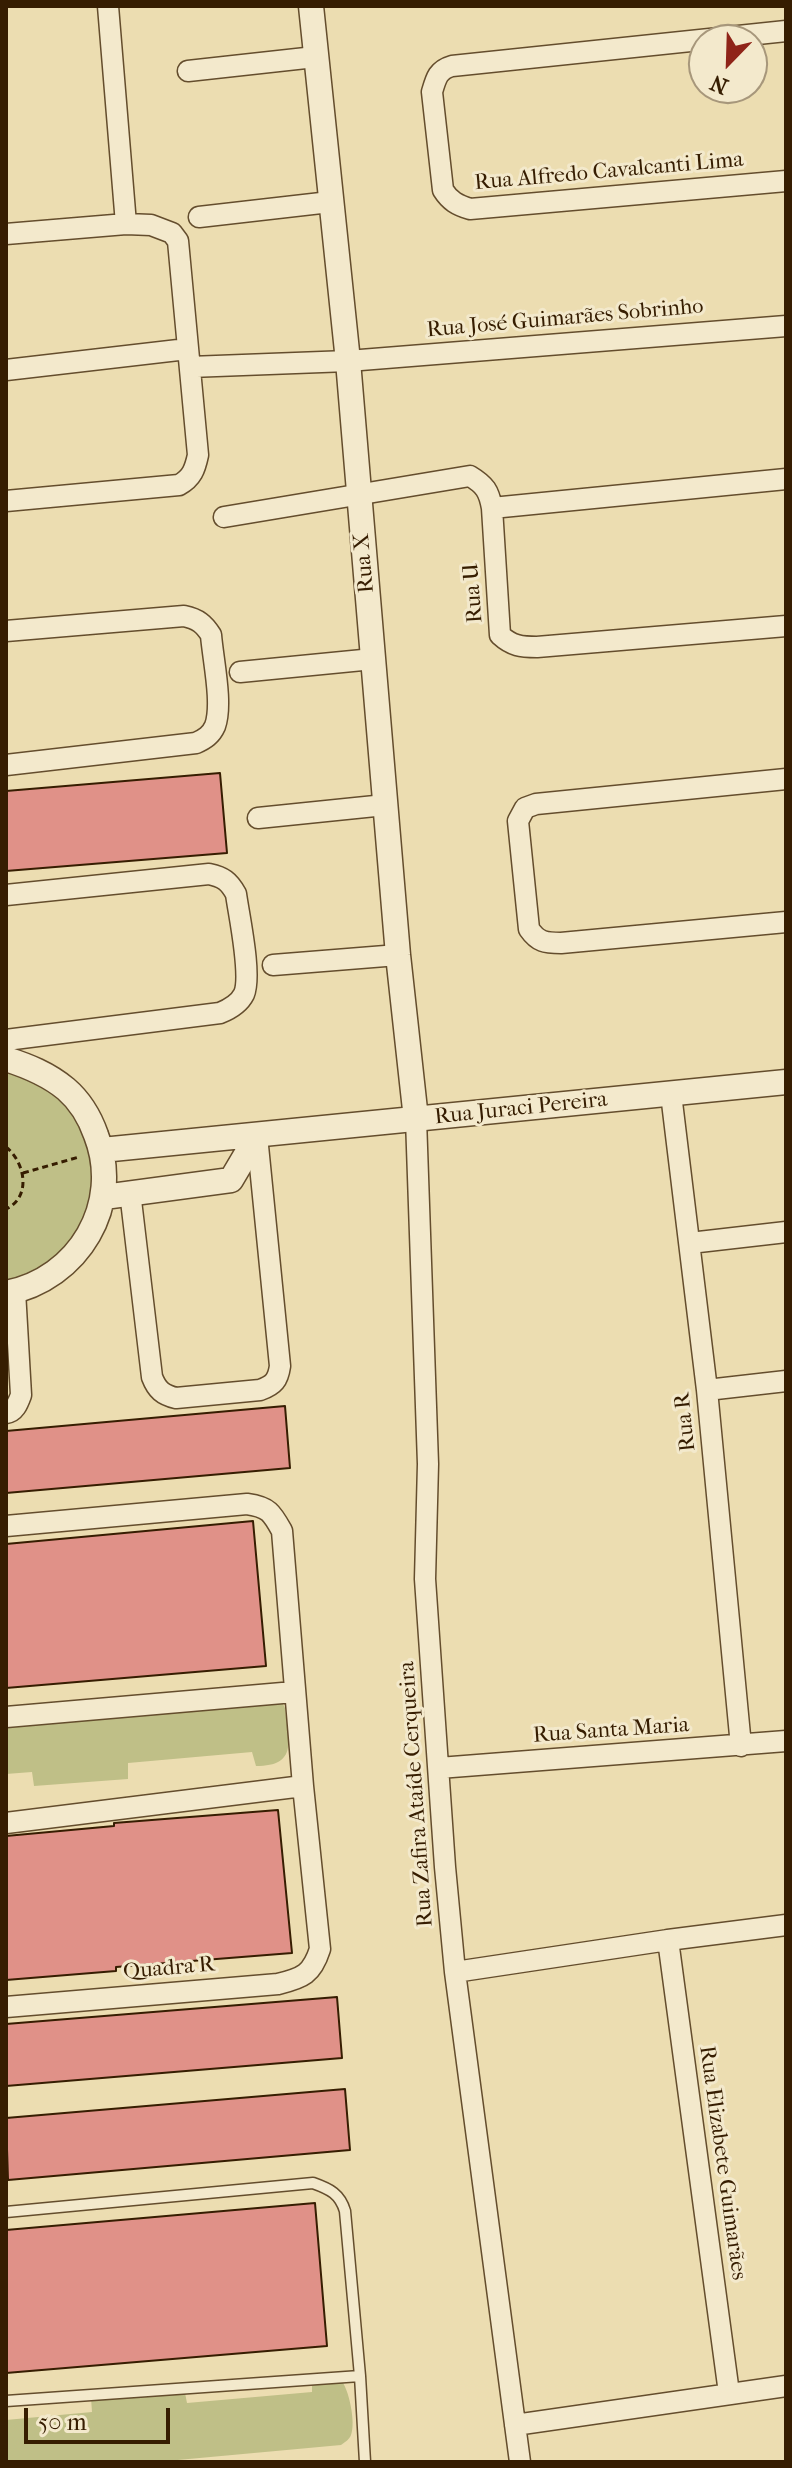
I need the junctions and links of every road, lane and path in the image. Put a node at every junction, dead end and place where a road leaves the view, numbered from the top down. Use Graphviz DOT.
graph roads {
  1 [pos="108,6"];
  2 [pos="311,6"];
  3 [pos="786,31"];
  4 [pos="315,57"];
  5 [pos="188,71"];
  6 [pos="786,181"];
  7 [pos="330,202"];
  8 [pos="199,217"];
  9 [pos="126,224"];
  10 [pos="6,234"];
  11 [pos="786,326"];
  12 [pos="189,358"];
  13 [pos="348,361"];
  14 [pos="6,370"];
  15 [pos="786,479"];
  16 [pos="358,494"];
  17 [pos="6,501"];
  18 [pos="492,508"];
  19 [pos="224,517"];
  20 [pos="786,626"];
  21 [pos="6,631"];
  22 [pos="373,659"];
  23 [pos="240,672"];
  24 [pos="6,765"];
  25 [pos="786,779"];
  26 [pos="385,805"];
  27 [pos="258,818"];
  28 [pos="6,895"];
  29 [pos="786,922"];
  30 [pos="398,955"];
  31 [pos="273,965"];
  32 [pos="6,1040"];
  33 [pos="6,1058"];
  34 [pos="786,1082"];
  35 [pos="671,1094"];
  36 [pos="416,1119"];
  37 [pos="257,1136"];
  38 [pos="6,1147"];
  39 [pos="102,1150"];
  40 [pos="23,1173"];
  41 [pos="130,1192"];
  42 [pos="104,1197"];
  43 [pos="6,1209"];
  44 [pos="786,1232"];
  45 [pos="690,1243"];
  46 [pos="11,1292"];
  47 [pos="786,1381"];
  48 [pos="707,1390"];
  49 [pos="6,1413"];
  50 [pos="6,1526"];
  51 [pos="294,1692"];
  52 [pos="6,1717"];
  53 [pos="786,1741"];
  54 [pos="741,1746"];
  55 [pos="439,1768"];
  56 [pos="303,1786"];
  57 [pos="6,1823"];
  58 [pos="786,1925"];
  59 [pos="668,1940"];
  60 [pos="455,1972"];
  61 [pos="6,2007"];
  62 [pos="6,2212"];
  63 [pos="360,2376"];
  64 [pos="786,2386"];
  65 [pos="729,2393"];
  66 [pos="6,2401"];
  67 [pos="515,2425"];
  68 [pos="365,2462"];
  69 [pos="520,2462"];
  1 -- 9 [label="street"];
  2 -- 4 [label="street, Rua X"];
  3 -- 6 [label="street, Rua Alfredo Cavalcanti Lima"];
  4 -- 5 [label="street"];
  4 -- 7 [label="street, Rua X"];
  7 -- 8 [label="street"];
  7 -- 13 [label="street, Rua X"];
  9 -- 10 [label="street"];
  9 -- 12 [label="street"];
  11 -- 13 [label="street, Rua José Guimarães Sobrinho"];
  12 -- 13 [label="street, Rua José Guimarães Sobrinho"];
  12 -- 14 [label="street, Rua José Guimarães Sobrinho"];
  12 -- 17 [label="street"];
  13 -- 16 [label="street, Rua X"];
  15 -- 18 [label="street"];
  16 -- 18 [label="street, Rua U"];
  16 -- 19 [label="street, Rua U"];
  16 -- 22 [label="street, Rua X"];
  18 -- 20 [label="street, Rua U"];
  21 -- 24 [label="street"];
  22 -- 23 [label="street"];
  22 -- 26 [label="street, Rua X"];
  25 -- 29 [label="street"];
  26 -- 27 [label="street"];
  26 -- 30 [label="street, Rua X"];
  28 -- 32 [label="street"];
  30 -- 31 [label="street"];
  30 -- 36 [label="street, Rua X"];
  33 -- 39 [label="street"];
  34 -- 35 [label="street, Rua Juraci Pereira"];
  35 -- 36 [label="street, Rua Juraci Pereira"];
  35 -- 45 [label="street, Rua R"];
  36 -- 37 [label="street, Rua Juraci Pereira"];
  36 -- 55 [label="street, Rua Zafira Ataíde Cerqueira"];
  37 -- 39 [label="street, Rua Juraci Pereira"];
  37 -- 41 [label="street"];
  37 -- 41 [label="street"];
  38 -- 40 [label="path"];
  39 -- 40 [label="path"];
  39 -- 42 [label="street"];
  40 -- 43 [label="path"];
  41 -- 42 [label="street"];
  42 -- 46 [label="street"];
  44 -- 45 [label="street"];
  45 -- 48 [label="street, Rua R"];
  46 -- 49 [label="street"];
  47 -- 48 [label="street"];
  48 -- 54 [label="street, Rua R"];
  50 -- 51 [label="street"];
  51 -- 52 [label="street"];
  51 -- 56 [label="street"];
  53 -- 54 [label="street, Rua Santa Maria"];
  54 -- 55 [label="street, Rua Santa Maria"];
  55 -- 60 [label="street, Rua Zafira Ataíde Cerqueira"];
  56 -- 57 [label="street"];
  56 -- 61 [label="street, Quadra R"];
  58 -- 59 [label="street"];
  59 -- 60 [label="street"];
  59 -- 65 [label="street, Rua Elizabete Guimarães"];
  60 -- 67 [label="street, Rua Zafira Ataíde Cerqueira"];
  62 -- 63 [label="lane"];
  63 -- 66 [label="lane"];
  63 -- 68 [label="lane"];
  64 -- 65 [label="street"];
  65 -- 67 [label="street"];
  67 -- 69 [label="street, Rua Zafira Ataíde Cerqueira"];
}
